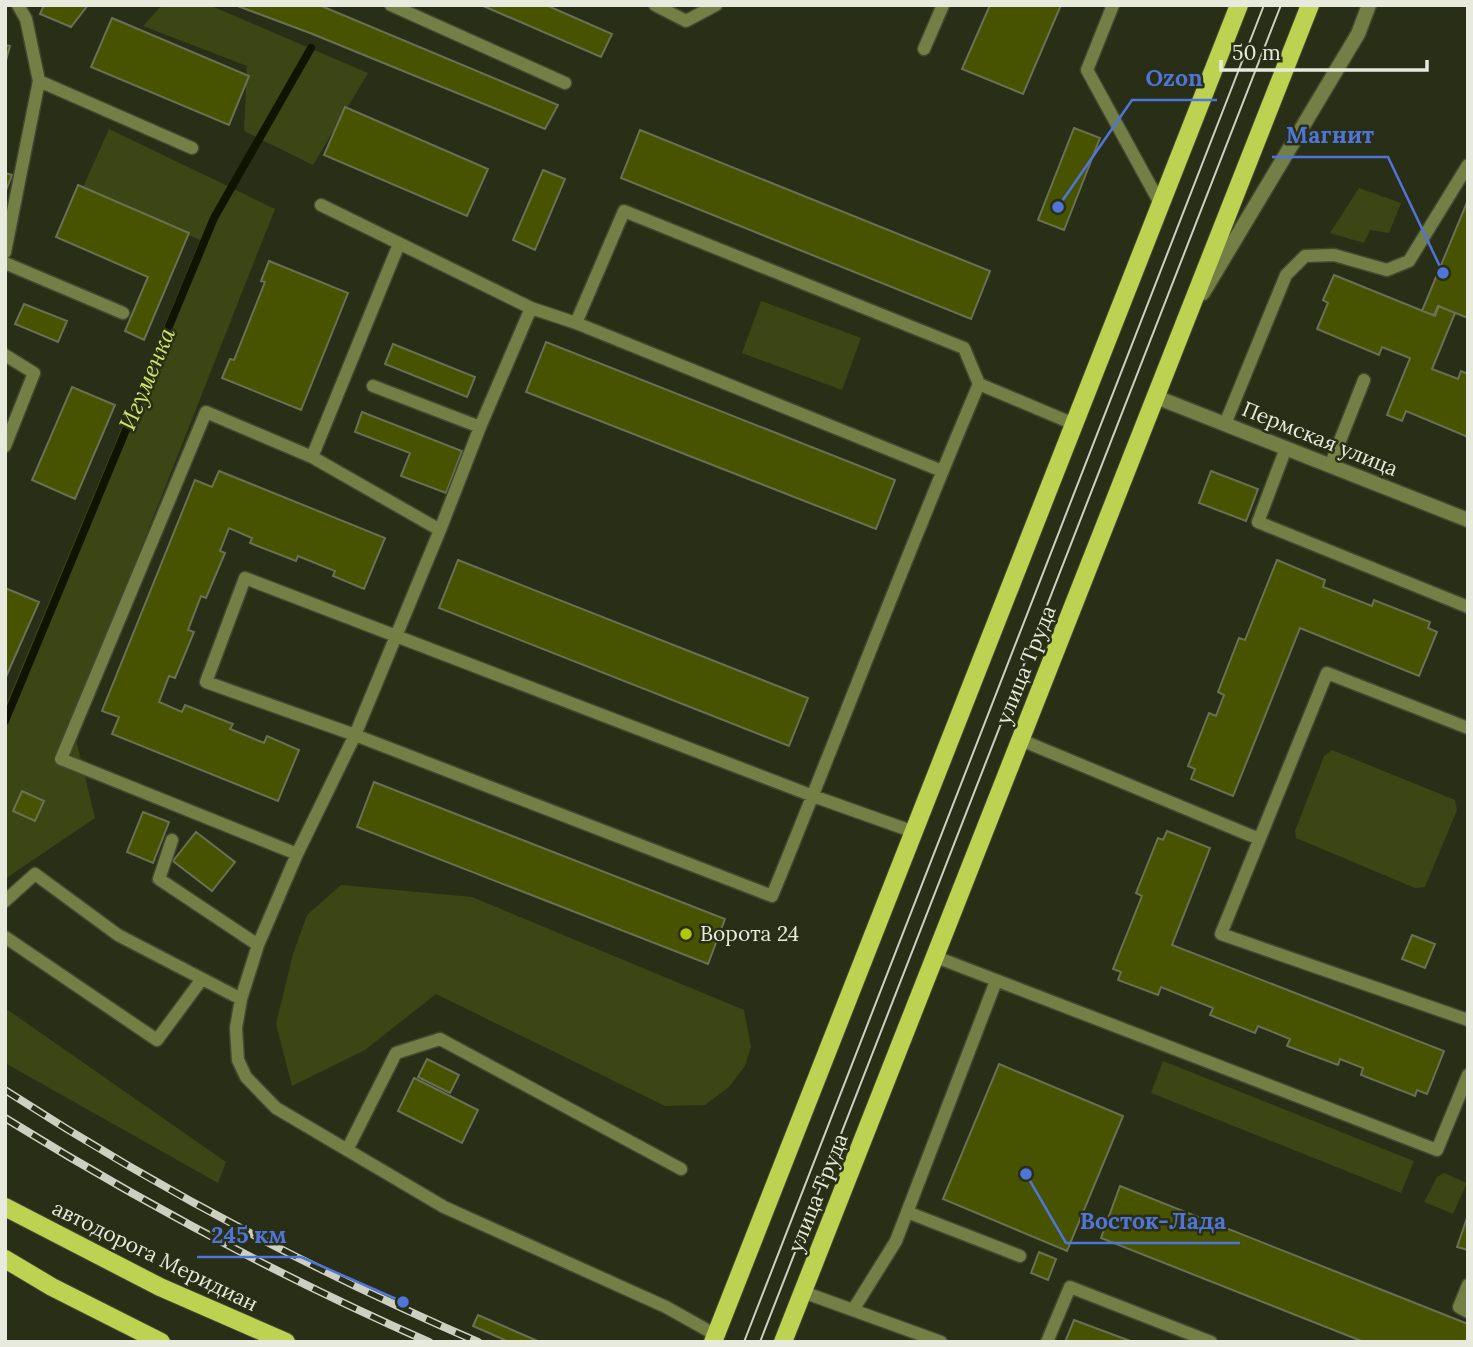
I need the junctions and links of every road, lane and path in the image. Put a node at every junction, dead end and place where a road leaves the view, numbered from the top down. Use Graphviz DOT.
graph roads {
  1 [pos="18,5"];
  2 [pos="391,5"];
  3 [pos="655,5"];
  4 [pos="716,5"];
  5 [pos="943,5"];
  6 [pos="1113,5"];
  7 [pos="1239,5"];
  8 [pos="1310,5"];
  9 [pos="1369,5"];
  10 [pos="924,49"];
  11 [pos="38,81"];
  12 [pos="565,83"];
  13 [pos="192,148"];
  14 [pos="1468,165"];
  15 [pos="321,205"];
  16 [pos="1161,205"];
  17 [pos="399,244"];
  18 [pos="5,252"];
  19 [pos="5,263"];
  20 [pos="531,308"];
  21 [pos="123,313"];
  22 [pos="576,323"];
  23 [pos="1184,324"];
  24 [pos="5,355"];
  25 [pos="1364,380"];
  26 [pos="979,384"];
  27 [pos="373,386"];
  28 [pos="1156,397"];
  29 [pos="1074,424"];
  30 [pos="1225,424"];
  31 [pos="480,427"];
  32 [pos="5,446"];
  33 [pos="1286,448"];
  34 [pos="312,457"];
  35 [pos="1330,466"];
  36 [pos="942,471"];
  37 [pos="1468,520"];
  38 [pos="440,530"];
  39 [pos="1468,607"];
  40 [pos="396,635"];
  41 [pos="1468,728"];
  42 [pos="355,735"];
  43 [pos="1021,740"];
  44 [pos="813,796"];
  45 [pos="914,832"];
  46 [pos="1259,839"];
  47 [pos="172,840"];
  48 [pos="297,854"];
  49 [pos="5,901"];
  50 [pos="5,937"];
  51 [pos="258,945"];
  52 [pos="936,957"];
  53 [pos="202,979"];
  54 [pos="996,981"];
  55 [pos="241,999"];
  56 [pos="1468,1020"];
  57 [pos="1468,1075"];
  58 [pos="347,1150"];
  59 [pos="681,1169"];
  60 [pos="5,1207"];
  61 [pos="907,1212"];
  62 [pos="1020,1256"];
  63 [pos="5,1259"];
  64 [pos="1468,1285"];
  65 [pos="803,1292"];
  66 [pos="853,1310"];
  67 [pos="1468,1312"];
  68 [pos="715,1338"];
  69 [pos="161,1342"];
  70 [pos="286,1342"];
  71 [pos="783,1342"];
  72 [pos="941,1342"];
  73 [pos="1047,1342"];
  74 [pos="1211,1342"];
  1 -- 11 [label="lane"];
  2 -- 12 [label="lane"];
  3 -- 4 [label="lane"];
  5 -- 10 [label="lane"];
  6 -- 16 [label="lane"];
  7 -- 16 [label="main road, улица Труда"];
  8 -- 23 [label="main road, улица Труда"];
  9 -- 23 [label="street"];
  11 -- 13 [label="lane"];
  11 -- 18 [label="lane"];
  14 -- 30 [label="lane"];
  15 -- 17 [label="lane"];
  16 -- 29 [label="main road, улица Труда"];
  17 -- 20 [label="lane"];
  17 -- 34 [label="lane"];
  19 -- 21 [label="lane"];
  20 -- 22 [label="lane"];
  20 -- 31 [label="lane"];
  22 -- 26 [label="lane"];
  22 -- 36 [label="lane"];
  23 -- 28 [label="main road, улица Труда"];
  24 -- 32 [label="lane"];
  25 -- 35 [label="lane"];
  26 -- 29 [label="lane"];
  26 -- 36 [label="lane"];
  27 -- 31 [label="lane"];
  28 -- 30 [label="street, Пермская улица"];
  28 -- 43 [label="main road, улица Труда"];
  29 -- 45 [label="main road, улица Труда"];
  30 -- 33 [label="street, Пермская улица"];
  31 -- 38 [label="lane"];
  33 -- 35 [label="street, Пермская улица"];
  33 -- 39 [label="lane"];
  34 -- 38 [label="lane"];
  34 -- 48 [label="lane"];
  35 -- 37 [label="street, Пермская улица"];
  36 -- 44 [label="lane"];
  38 -- 40 [label="lane"];
  40 -- 42 [label="lane"];
  40 -- 42 [label="lane"];
  40 -- 44 [label="lane"];
  41 -- 46 [label="lane"];
  42 -- 44 [label="lane"];
  42 -- 48 [label="lane"];
  43 -- 46 [label="lane"];
  43 -- 52 [label="main road, улица Труда"];
  44 -- 45 [label="lane"];
  45 -- 68 [label="main road, улица Труда"];
  46 -- 56 [label="lane"];
  47 -- 51 [label="lane"];
  48 -- 51 [label="lane"];
  49 -- 53 [label="lane"];
  50 -- 53 [label="lane"];
  51 -- 55 [label="lane"];
  52 -- 54 [label="lane"];
  52 -- 65 [label="main road, улица Труда"];
  53 -- 55 [label="lane"];
  54 -- 57 [label="lane"];
  54 -- 61 [label="lane"];
  55 -- 58 [label="lane"];
  58 -- 59 [label="lane"];
  58 -- 68 [label="lane"];
  60 -- 70 [label="main road, автодорога Меридиан"];
  61 -- 62 [label="lane"];
  61 -- 66 [label="lane"];
  63 -- 69 [label="main road"];
  64 -- 67 [label="lane"];
  65 -- 66 [label="lane"];
  65 -- 71 [label="main road, улица Труда"];
  66 -- 72 [label="lane"];
  73 -- 74 [label="lane"];
}
